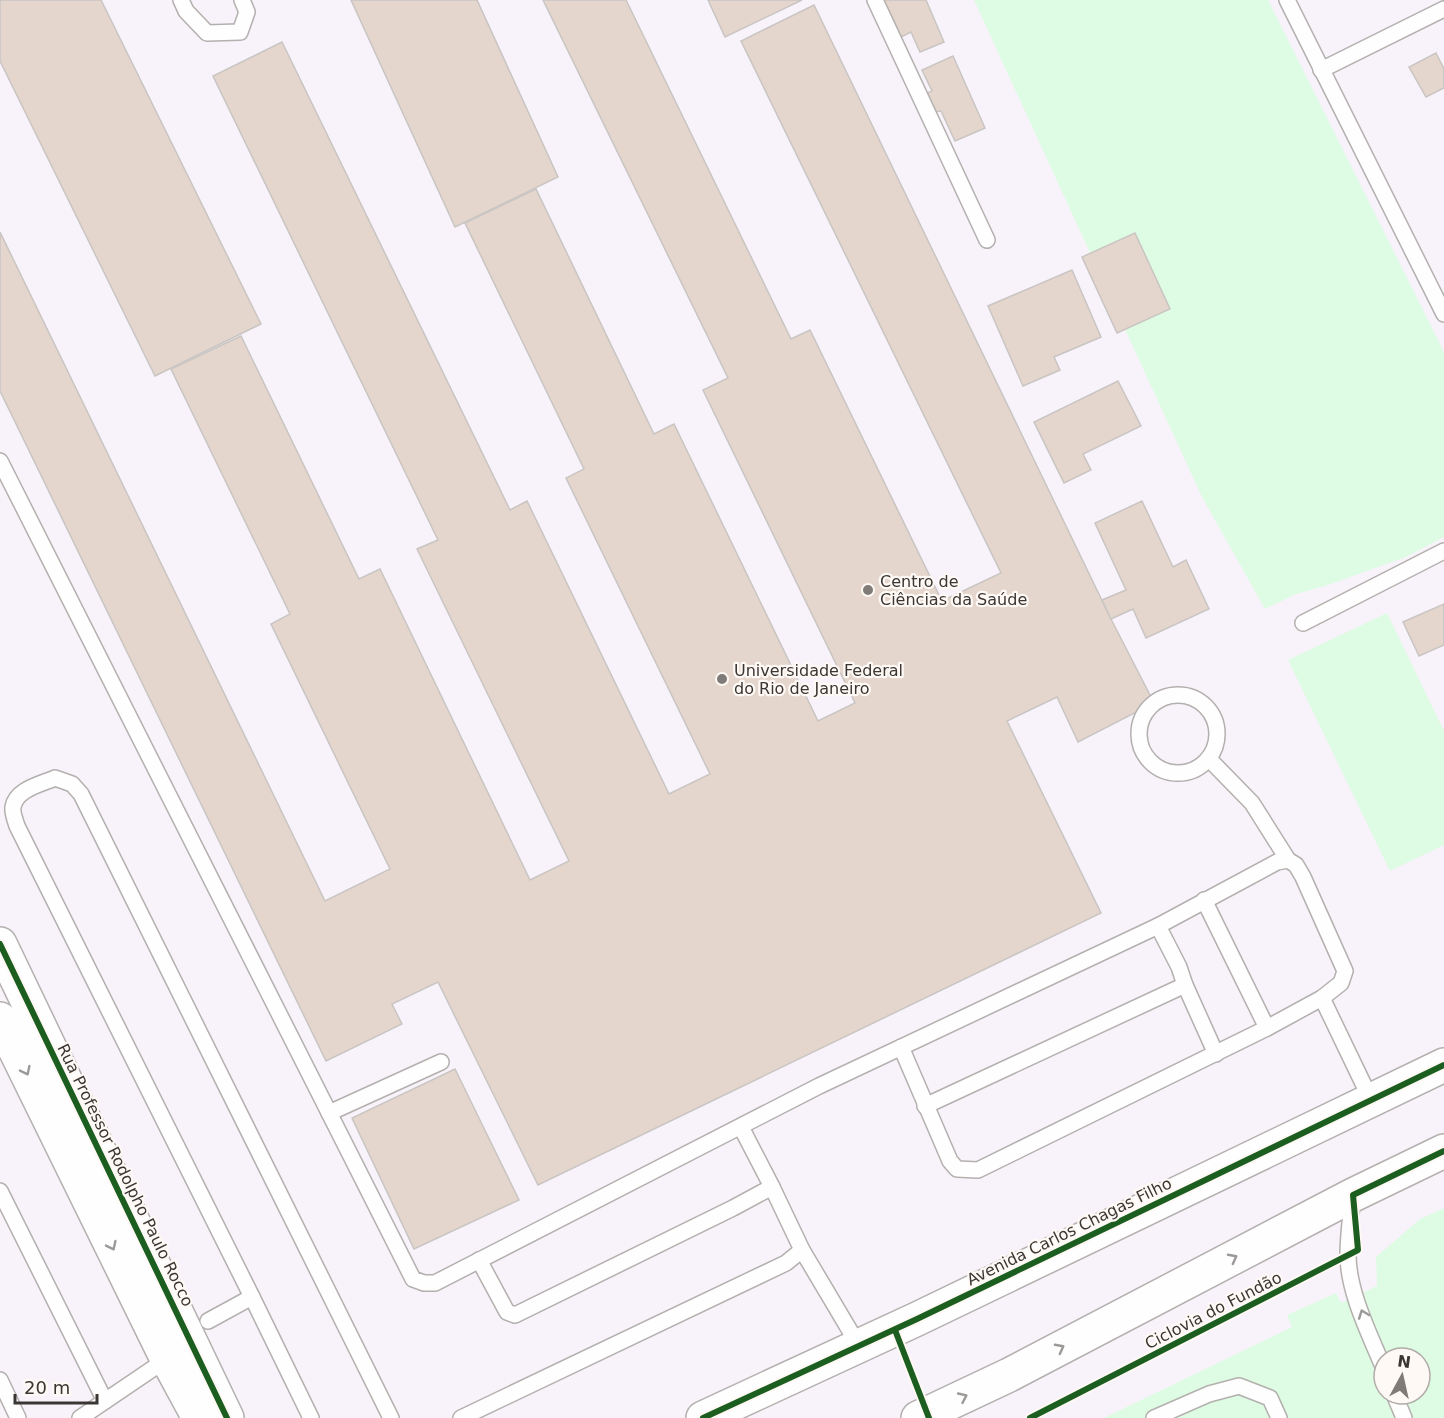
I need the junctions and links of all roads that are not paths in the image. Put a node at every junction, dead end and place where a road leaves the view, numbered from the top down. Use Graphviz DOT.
graph roads {
  1 [pos="181,0"];
  2 [pos="242,0"];
  3 [pos="875,0"];
  4 [pos="1287,0"];
  5 [pos="1444,9"];
  6 [pos="1321,70"];
  7 [pos="987,240"];
  8 [pos="1444,314"];
  9 [pos="0,461"];
  10 [pos="1444,551"];
  11 [pos="1303,623"];
  12 [pos="1209,759"];
  13 [pos="1288,860"];
  14 [pos="1204,900"];
  15 [pos="1158,926"];
  16 [pos="0,944"];
  17 [pos="1185,985"];
  18 [pos="1322,998"];
  19 [pos="0,1019"];
  20 [pos="1266,1028"];
  21 [pos="901,1047"];
  22 [pos="1215,1054"];
  23 [pos="441,1062"];
  24 [pos="1444,1065"];
  25 [pos="1371,1100"];
  26 [pos="925,1106"];
  27 [pos="329,1113"];
  28 [pos="741,1127"];
  29 [pos="1444,1151"];
  30 [pos="772,1187"];
  31 [pos="0,1191"];
  32 [pos="1353,1195"];
  33 [pos="802,1250"];
  34 [pos="479,1260"];
  35 [pos="252,1297"];
  36 [pos="208,1321"];
  37 [pos="859,1346"];
  38 [pos="1375,1346"];
  39 [pos="167,1359"];
  40 [pos="0,1380"];
  41 [pos="105,1401"];
  42 [pos="18,1418"];
  43 [pos="80,1418"];
  44 [pos="199,1418"];
  45 [pos="227,1418"];
  46 [pos="311,1418"];
  47 [pos="391,1418"];
  48 [pos="461,1418"];
  49 [pos="703,1418"];
  50 [pos="918,1418"];
  51 [pos="1154,1418"];
  52 [pos="1279,1418"];
  1 -- 2 [label="lane"];
  3 -- 7 [label="lane"];
  4 -- 6 [label="lane"];
  5 -- 6 [label="lane"];
  6 -- 8 [label="lane"];
  9 -- 27 [label="lane"];
  10 -- 11 [label="lane"];
  12 -- 12 [label="lane"];
  12 -- 13 [label="lane"];
  13 -- 14 [label="lane"];
  13 -- 18 [label="lane"];
  14 -- 15 [label="lane"];
  14 -- 20 [label="lane"];
  15 -- 17 [label="lane"];
  15 -- 21 [label="lane"];
  16 -- 45 [label="street, Rua Professor Rodolpho Paulo Rocco"];
  17 -- 22 [label="lane"];
  17 -- 26 [label="lane"];
  18 -- 20 [label="lane"];
  18 -- 25 [label="lane"];
  19 -- 39 [label="street, one-way"];
  20 -- 22 [label="lane"];
  21 -- 26 [label="lane"];
  21 -- 28 [label="lane"];
  22 -- 26 [label="lane"];
  23 -- 27 [label="lane"];
  24 -- 25 [label="street, Avenida Carlos Chagas Filho"];
  25 -- 37 [label="street, Avenida Carlos Chagas Filho"];
  27 -- 34 [label="lane"];
  28 -- 30 [label="lane"];
  28 -- 34 [label="lane"];
  29 -- 32 [label="street"];
  30 -- 33 [label="lane"];
  30 -- 34 [label="lane"];
  31 -- 41 [label="lane"];
  38 -- 32 [label="lane, one-way"];
  50 -- 32 [label="street, one-way"];
  33 -- 37 [label="lane"];
  33 -- 48 [label="lane"];
  35 -- 36 [label="lane"];
  35 -- 46 [label="lane"];
  35 -- 47 [label="lane"];
  37 -- 49 [label="street, Avenida Carlos Chagas Filho"];
  39 -- 41 [label="lane"];
  39 -- 44 [label="street"];
  40 -- 42 [label="lane"];
  41 -- 43 [label="lane"];
  51 -- 52 [label="lane"];
}
